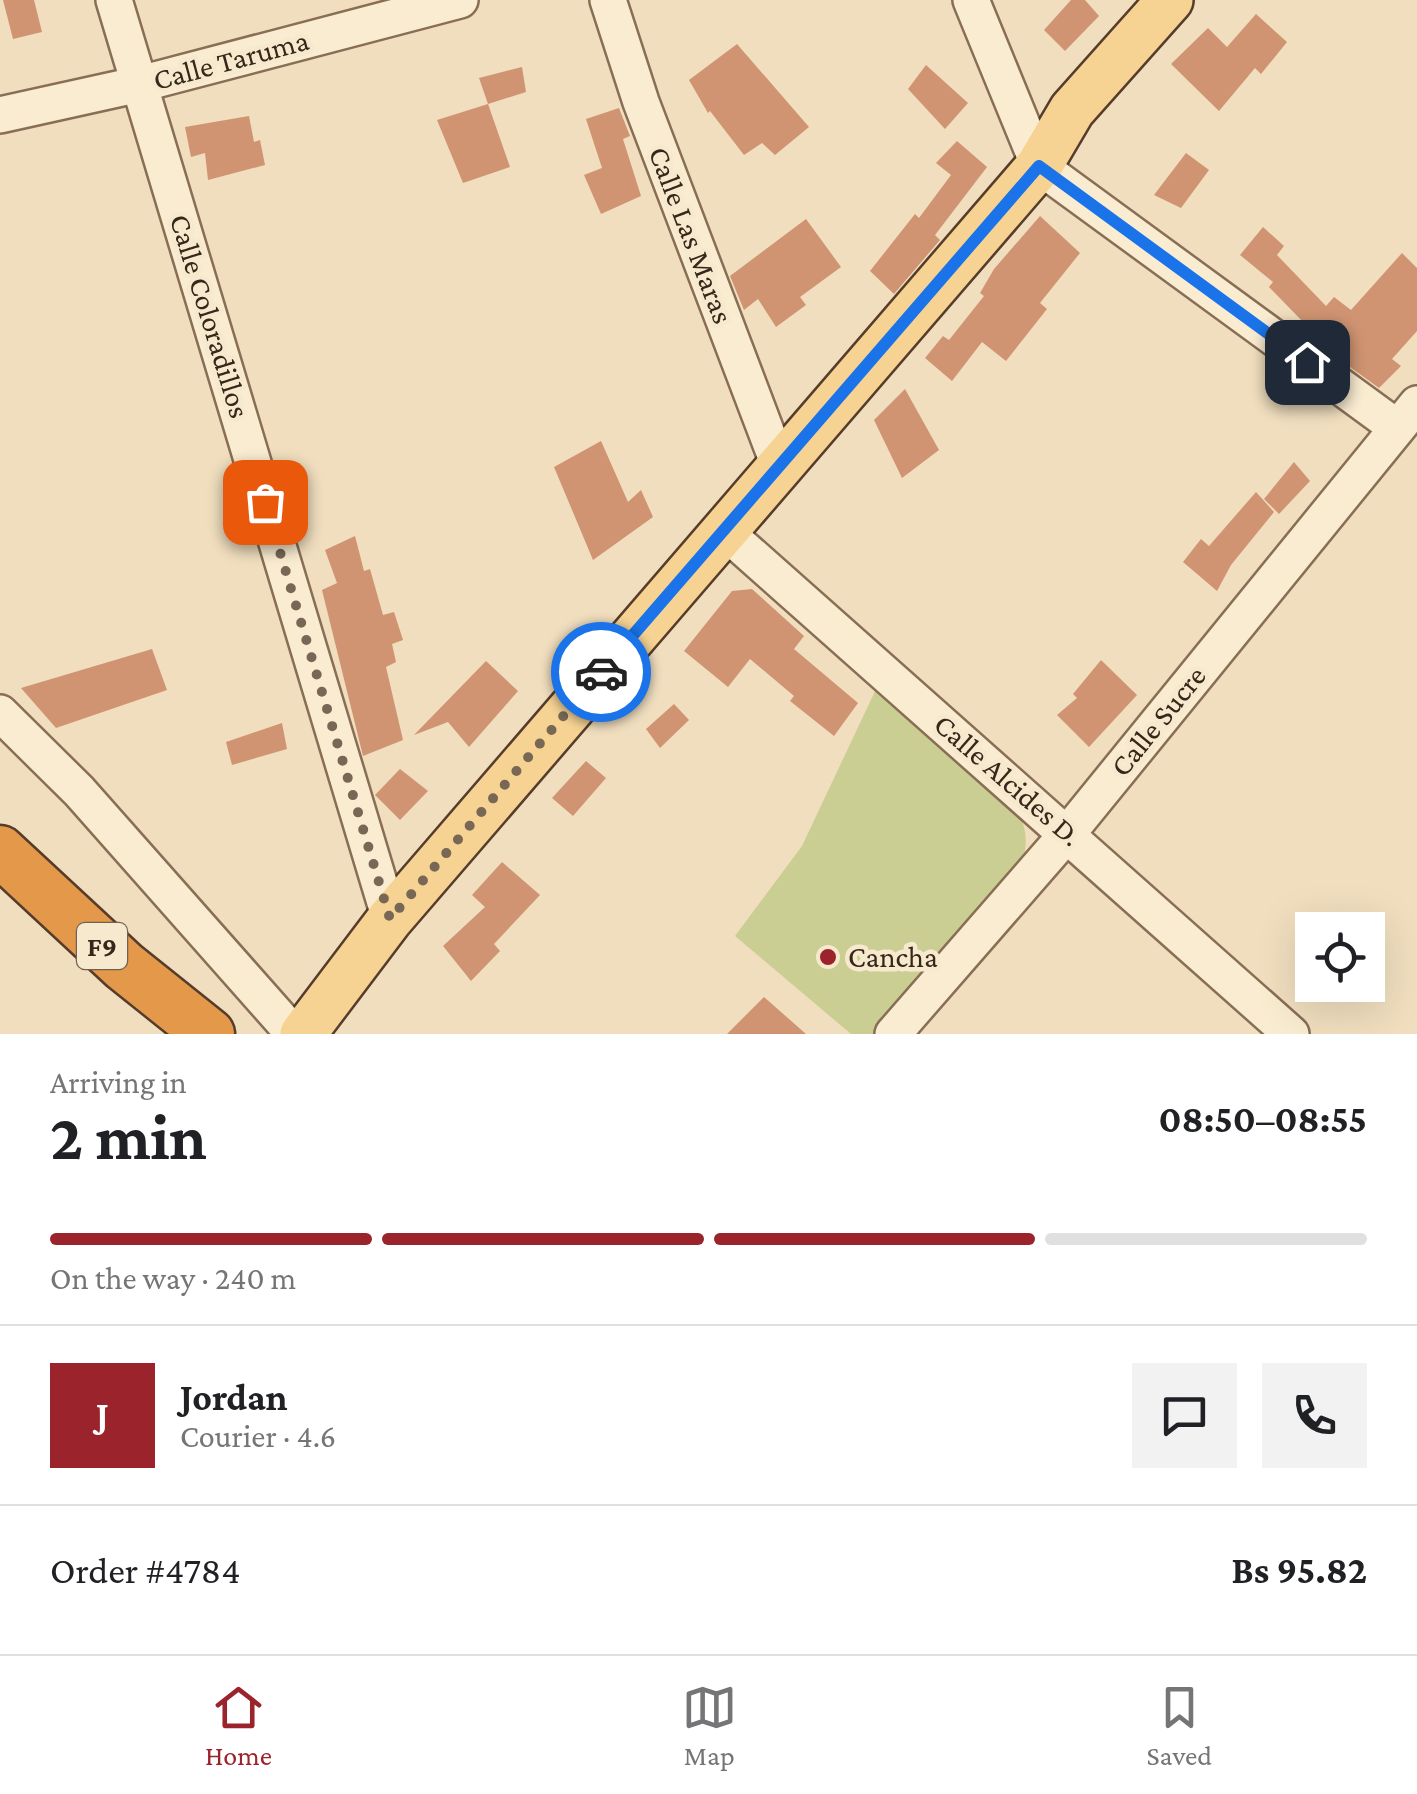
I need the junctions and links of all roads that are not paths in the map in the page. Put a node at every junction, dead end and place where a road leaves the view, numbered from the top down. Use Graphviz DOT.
graph roads {
  1 [pos="114,0"];
  2 [pos="460,0"];
  3 [pos="608,0"];
  4 [pos="971,0"];
  5 [pos="1170,0"];
  6 [pos="140,84"];
  7 [pos="0,115"];
  8 [pos="1039,166"];
  9 [pos="1406,416"];
  10 [pos="780,468"];
  11 [pos="722,530"];
  12 [pos="0,713"];
  13 [pos="1068,833"];
  14 [pos="0,852"];
  15 [pos="390,919"];
  16 [pos="209,1034"];
  17 [pos="294,1034"];
  18 [pos="303,1034"];
  19 [pos="894,1034"];
  20 [pos="1291,1034"];
  1 -- 6 [label="street, Calle Coloradillos"];
  2 -- 6 [label="street, Calle Taruma"];
  3 -- 10 [label="street, Calle Las Maras"];
  4 -- 8 [label="street"];
  5 -- 8 [label="main road"];
  6 -- 7 [label="street, Calle Taruma"];
  6 -- 15 [label="street, Calle Coloradillos"];
  8 -- 9 [label="street"];
  8 -- 10 [label="main road"];
  9 -- 13 [label="street, Calle Sucre"];
  10 -- 11 [label="main road"];
  11 -- 13 [label="street, Calle Alcides D."];
  11 -- 15 [label="main road"];
  12 -- 17 [label="street"];
  13 -- 19 [label="street, Calle Sucre"];
  13 -- 20 [label="street, Calle Alcides D."];
  14 -- 16 [label="highway, F9"];
  15 -- 18 [label="main road"];
}
